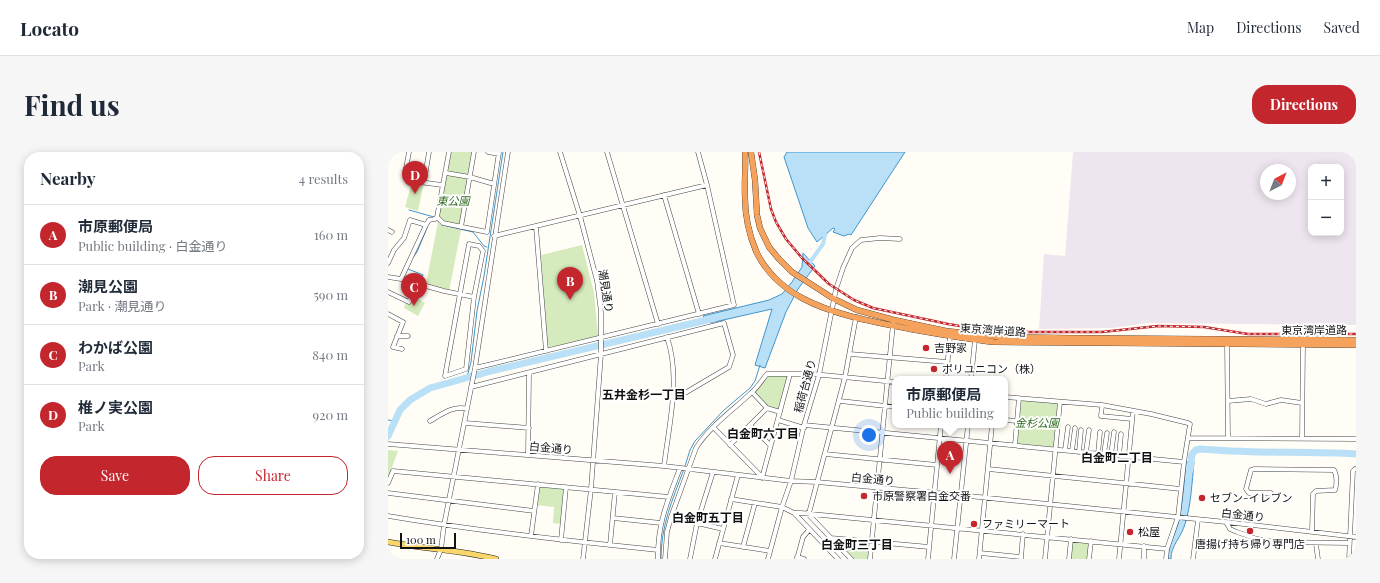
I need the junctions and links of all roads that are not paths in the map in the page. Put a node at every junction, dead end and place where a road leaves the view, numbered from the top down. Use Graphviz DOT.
graph roads {
  1 [pos="409,152"];
  2 [pos="430,152"];
  3 [pos="450,152"];
  4 [pos="474,152"];
  5 [pos="488,152"];
  6 [pos="508,152"];
  7 [pos="560,152"];
  8 [pos="607,152"];
  9 [pos="698,152"];
  10 [pos="746,152"];
  11 [pos="752,152"];
  12 [pos="499,153"];
  13 [pos="446,173"];
  14 [pos="470,177"];
  15 [pos="424,182"];
  16 [pos="494,184"];
  17 [pos="708,184"];
  18 [pos="442,185"];
  19 [pos="664,195"];
  20 [pos="623,206"];
  21 [pos="437,216"];
  22 [pos="580,216"];
  23 [pos="426,225"];
  24 [pos="461,227"];
  25 [pos="536,227"];
  26 [pos="494,236"];
  27 [pos="900,239"];
  28 [pos="388,263"];
  29 [pos="388,277"];
  30 [pos="401,279"];
  31 [pos="417,284"];
  32 [pos="388,292"];
  33 [pos="460,294"];
  34 [pos="474,297"];
  35 [pos="834,299"];
  36 [pos="831,310"];
  37 [pos="699,314"];
  38 [pos="388,315"];
  39 [pos="856,317"];
  40 [pos="472,323"];
  41 [pos="893,323"];
  42 [pos="658,324"];
  43 [pos="481,325"];
  44 [pos="397,336"];
  45 [pos="408,336"];
  46 [pos="950,336"];
  47 [pos="602,337"];
  48 [pos="667,337"];
  49 [pos="975,340"];
  50 [pos="1356,340"];
  51 [pos="1227,344"];
  52 [pos="1303,344"];
  53 [pos="1356,344"];
  54 [pos="402,349"];
  55 [pos="546,351"];
  56 [pos="601,354"];
  57 [pos="850,354"];
  58 [pos="889,357"];
  59 [pos="947,362"];
  60 [pos="475,368"];
  61 [pos="530,372"];
  62 [pos="790,374"];
  63 [pos="818,375"];
  64 [pos="946,376"];
  65 [pos="971,376"];
  66 [pos="845,377"];
  67 [pos="887,381"];
  68 [pos="892,382"];
  69 [pos="471,387"];
  70 [pos="752,392"];
  71 [pos="1008,397"];
  72 [pos="1019,398"];
  73 [pos="672,399"];
  74 [pos="840,401"];
  75 [pos="1228,401"];
  76 [pos="1060,402"];
  77 [pos="1302,402"];
  78 [pos="1102,405"];
  79 [pos="884,406"];
  80 [pos="892,407"];
  81 [pos="767,408"];
  82 [pos="467,409"];
  83 [pos="1133,411"];
  84 [pos="780,412"];
  85 [pos="1132,419"];
  86 [pos="778,420"];
  87 [pos="1008,420"];
  88 [pos="430,421"];
  89 [pos="1017,421"];
  90 [pos="465,423"];
  91 [pos="750,425"];
  92 [pos="713,427"];
  93 [pos="804,427"];
  94 [pos="832,427"];
  95 [pos="529,428"];
  96 [pos="941,428"];
  97 [pos="968,428"];
  98 [pos="992,428"];
  99 [pos="1068,428"];
  100 [pos="1075,428"];
  101 [pos="1081,430"];
  102 [pos="1088,430"];
  103 [pos="882,432"];
  104 [pos="1100,432"];
  105 [pos="1114,432"];
  106 [pos="1107,433"];
  107 [pos="1121,434"];
  108 [pos="940,438"];
  109 [pos="1188,438"];
  110 [pos="1228,438"];
  111 [pos="1302,438"];
  112 [pos="1356,439"];
  113 [pos="966,441"];
  114 [pos="990,443"];
  115 [pos="388,444"];
  116 [pos="730,444"];
  117 [pos="770,445"];
  118 [pos="1015,446"];
  119 [pos="459,450"];
  120 [pos="1055,450"];
  121 [pos="1065,450"];
  122 [pos="1072,451"];
  123 [pos="1079,452"];
  124 [pos="1086,452"];
  125 [pos="825,454"];
  126 [pos="1098,454"];
  127 [pos="1104,454"];
  128 [pos="528,455"];
  129 [pos="1111,455"];
  130 [pos="1119,456"];
  131 [pos="1128,456"];
  132 [pos="880,459"];
  133 [pos="593,460"];
  134 [pos="1184,462"];
  135 [pos="937,465"];
  136 [pos="664,466"];
  137 [pos="680,468"];
  138 [pos="689,469"];
  139 [pos="988,469"];
  140 [pos="1355,469"];
  141 [pos="713,472"];
  142 [pos="738,475"];
  143 [pos="1053,475"];
  144 [pos="453,476"];
  145 [pos="1354,477"];
  146 [pos="762,478"];
  147 [pos="791,481"];
  148 [pos="817,482"];
  149 [pos="388,483"];
  150 [pos="1126,483"];
  151 [pos="538,484"];
  152 [pos="566,487"];
  153 [pos="877,488"];
  154 [pos="1181,488"];
  155 [pos="590,489"];
  156 [pos="615,492"];
  157 [pos="388,493"];
  158 [pos="934,493"];
  159 [pos="1271,493"];
  160 [pos="959,495"];
  161 [pos="669,497"];
  162 [pos="985,498"];
  163 [pos="731,499"];
  164 [pos="448,501"];
  165 [pos="755,503"];
  166 [pos="1050,505"];
  167 [pos="782,507"];
  168 [pos="534,511"];
  169 [pos="1124,512"];
  170 [pos="794,513"];
  171 [pos="808,513"];
  172 [pos="388,516"];
  173 [pos="671,517"];
  174 [pos="1178,517"];
  175 [pos="613,518"];
  176 [pos="874,520"];
  177 [pos="1198,520"];
  178 [pos="1226,522"];
  179 [pos="661,523"];
  180 [pos="697,523"];
  181 [pos="444,525"];
  182 [pos="932,525"];
  183 [pos="956,527"];
  184 [pos="723,529"];
  185 [pos="809,530"];
  186 [pos="982,530"];
  187 [pos="1312,532"];
  188 [pos="1023,534"];
  189 [pos="531,536"];
  190 [pos="1047,537"];
  191 [pos="1351,537"];
  192 [pos="831,538"];
  193 [pos="1356,538"];
  194 [pos="1071,539"];
  195 [pos="560,540"];
  196 [pos="1091,541"];
  197 [pos="388,542"];
  198 [pos="584,542"];
  199 [pos="871,542"];
  200 [pos="719,543"];
  201 [pos="1349,543"];
  202 [pos="1120,544"];
  203 [pos="1316,544"];
  204 [pos="610,545"];
  205 [pos="1144,546"];
  206 [pos="743,547"];
  207 [pos="929,547"];
  208 [pos="1167,548"];
  209 [pos="441,549"];
  210 [pos="658,550"];
  211 [pos="770,551"];
  212 [pos="980,553"];
  213 [pos="797,558"];
  214 [pos="1021,558"];
  215 [pos="437,559"];
  216 [pos="496,559"];
  217 [pos="582,559"];
  218 [pos="658,559"];
  219 [pos="665,559"];
  220 [pos="690,559"];
  221 [pos="715,559"];
  222 [pos="768,559"];
  223 [pos="804,559"];
  224 [pos="838,559"];
  225 [pos="851,559"];
  226 [pos="870,559"];
  227 [pos="928,559"];
  228 [pos="954,559"];
  229 [pos="979,559"];
  230 [pos="1045,559"];
  231 [pos="1069,559"];
  232 [pos="1089,559"];
  233 [pos="1119,559"];
  234 [pos="1144,559"];
  235 [pos="1166,559"];
  236 [pos="1193,559"];
  237 [pos="1318,559"];
  238 [pos="1349,559"];
  1 -- 15 [label="street"];
  2 -- 15 [label="street"];
  3 -- 13 [label="street"];
  4 -- 14 [label="street"];
  5 -- 12 [label="street"];
  6 -- 26 [label="street"];
  7 -- 22 [label="street, 潮見通り"];
  8 -- 20 [label="street"];
  9 -- 17 [label="street"];
  10 -- 36 [label="highway, 東京湾岸道路"];
  11 -- 35 [label="highway, 東京湾岸道路"];
  12 -- 16 [label="street"];
  13 -- 14 [label="street"];
  13 -- 18 [label="street"];
  14 -- 16 [label="street"];
  14 -- 24 [label="street"];
  15 -- 18 [label="street"];
  16 -- 24 [label="street"];
  17 -- 19 [label="street"];
  17 -- 37 [label="street"];
  18 -- 21 [label="street"];
  19 -- 20 [label="street"];
  19 -- 37 [label="street"];
  20 -- 22 [label="street"];
  20 -- 42 [label="street"];
  21 -- 23 [label="street"];
  21 -- 24 [label="street"];
  22 -- 25 [label="street"];
  22 -- 47 [label="street, 潮見通り"];
  23 -- 28 [label="street"];
  23 -- 30 [label="street"];
  25 -- 26 [label="street"];
  25 -- 55 [label="street"];
  26 -- 43 [label="street"];
  27 -- 35 [label="street, 稲荷台通り"];
  29 -- 30 [label="street"];
  30 -- 31 [label="street"];
  31 -- 32 [label="street"];
  31 -- 33 [label="street"];
  33 -- 34 [label="street"];
  33 -- 34 [label="street"];
  33 -- 40 [label="street"];
  34 -- 40 [label="street"];
  35 -- 36 [label="street, 稲荷台通り"];
  35 -- 41 [label="highway, 東京湾岸道路"];
  36 -- 39 [label="highway, 東京湾岸道路"];
  36 -- 63 [label="street, 稲荷台通り"];
  37 -- 42 [label="street"];
  38 -- 44 [label="street"];
  39 -- 41 [label="highway, 東京湾岸道路"];
  39 -- 57 [label="street"];
  40 -- 43 [label="street"];
  41 -- 46 [label="highway, 東京湾岸道路"];
  41 -- 50 [label="highway, 東京湾岸道路"];
  41 -- 58 [label="street"];
  42 -- 47 [label="street"];
  43 -- 60 [label="street"];
  44 -- 45 [label="street"];
  44 -- 54 [label="street"];
  46 -- 49 [label="highway, 東京湾岸道路"];
  46 -- 59 [label="street"];
  47 -- 55 [label="street"];
  47 -- 56 [label="street, 潮見通り"];
  48 -- 56 [label="street"];
  48 -- 73 [label="street"];
  48 -- 73 [label="street"];
  49 -- 51 [label="highway, 東京湾岸道路"];
  49 -- 65 [label="street"];
  51 -- 52 [label="highway, 東京湾岸道路"];
  51 -- 75 [label="street"];
  52 -- 53 [label="highway, 東京湾岸道路"];
  52 -- 77 [label="street"];
  55 -- 60 [label="street"];
  56 -- 61 [label="street"];
  56 -- 133 [label="street, 潮見通り"];
  57 -- 58 [label="street"];
  57 -- 66 [label="street"];
  58 -- 59 [label="street"];
  58 -- 67 [label="street"];
  59 -- 64 [label="street"];
  60 -- 69 [label="street"];
  61 -- 69 [label="street"];
  61 -- 95 [label="street"];
  62 -- 63 [label="street"];
  62 -- 70 [label="street"];
  62 -- 84 [label="street"];
  63 -- 66 [label="street"];
  63 -- 93 [label="street, 稲荷台通り"];
  66 -- 67 [label="street"];
  66 -- 74 [label="street"];
  67 -- 68 [label="street"];
  67 -- 79 [label="street"];
  69 -- 82 [label="street"];
  70 -- 81 [label="street"];
  70 -- 92 [label="street"];
  71 -- 72 [label="street"];
  72 -- 76 [label="street"];
  72 -- 89 [label="street"];
  73 -- 136 [label="street"];
  74 -- 79 [label="street"];
  74 -- 94 [label="street"];
  75 -- 77 [label="street"];
  75 -- 110 [label="street"];
  76 -- 78 [label="street"];
  76 -- 120 [label="street"];
  77 -- 111 [label="street"];
  78 -- 83 [label="street"];
  78 -- 85 [label="street"];
  79 -- 80 [label="street"];
  79 -- 103 [label="street"];
  81 -- 84 [label="street"];
  81 -- 91 [label="street"];
  82 -- 88 [label="street"];
  82 -- 90 [label="street"];
  83 -- 85 [label="street"];
  83 -- 109 [label="street"];
  84 -- 86 [label="street"];
  85 -- 131 [label="street"];
  86 -- 93 [label="street"];
  86 -- 117 [label="street"];
  87 -- 89 [label="street"];
  89 -- 118 [label="street"];
  90 -- 95 [label="street"];
  90 -- 119 [label="street"];
  91 -- 116 [label="street"];
  91 -- 117 [label="street"];
  92 -- 116 [label="street"];
  92 -- 138 [label="street"];
  93 -- 94 [label="street"];
  93 -- 147 [label="street, 稲荷台通り"];
  94 -- 103 [label="street"];
  94 -- 125 [label="street"];
  95 -- 128 [label="street"];
  96 -- 108 [label="street"];
  97 -- 113 [label="street"];
  98 -- 114 [label="street"];
  99 -- 121 [label="street"];
  100 -- 122 [label="street"];
  101 -- 123 [label="street"];
  102 -- 124 [label="street"];
  103 -- 108 [label="street"];
  103 -- 132 [label="street"];
  104 -- 126 [label="street"];
  105 -- 129 [label="street"];
  106 -- 127 [label="street"];
  107 -- 130 [label="street"];
  108 -- 113 [label="street"];
  108 -- 135 [label="street"];
  109 -- 110 [label="street"];
  109 -- 134 [label="street"];
  110 -- 111 [label="street"];
  111 -- 112 [label="street"];
  113 -- 114 [label="street"];
  113 -- 160 [label="street"];
  114 -- 118 [label="street"];
  114 -- 139 [label="street"];
  115 -- 119 [label="street, 白金通り"];
  116 -- 146 [label="street"];
  117 -- 146 [label="street"];
  118 -- 120 [label="street"];
  119 -- 128 [label="street, 白金通り"];
  119 -- 144 [label="street"];
  120 -- 121 [label="street"];
  120 -- 143 [label="street"];
  121 -- 122 [label="street"];
  122 -- 123 [label="street"];
  123 -- 124 [label="street"];
  124 -- 126 [label="street"];
  125 -- 132 [label="street"];
  125 -- 148 [label="street"];
  126 -- 127 [label="street"];
  127 -- 129 [label="street"];
  128 -- 133 [label="street, 白金通り"];
  129 -- 130 [label="street"];
  130 -- 131 [label="street"];
  131 -- 134 [label="street"];
  131 -- 150 [label="street"];
  132 -- 135 [label="street"];
  132 -- 153 [label="street"];
  133 -- 136 [label="street, 白金通り"];
  133 -- 155 [label="street, 潮見通り"];
  134 -- 154 [label="street"];
  135 -- 158 [label="street"];
  136 -- 137 [label="street, 白金通り"];
  137 -- 138 [label="street, 白金通り"];
  137 -- 161 [label="street"];
  138 -- 141 [label="street, 白金通り"];
  138 -- 173 [label="street"];
  139 -- 143 [label="street"];
  139 -- 162 [label="street"];
  140 -- 145 [label="street"];
  141 -- 142 [label="street, 白金通り"];
  141 -- 180 [label="street"];
  142 -- 146 [label="street, 白金通り"];
  142 -- 163 [label="street"];
  143 -- 150 [label="street"];
  143 -- 166 [label="street"];
  144 -- 149 [label="street"];
  144 -- 151 [label="street"];
  144 -- 164 [label="street"];
  145 -- 191 [label="street"];
  146 -- 147 [label="street, 白金通り"];
  147 -- 148 [label="street, 白金通り"];
  147 -- 167 [label="street, 稲荷台通り"];
  148 -- 153 [label="street, 白金通り"];
  148 -- 171 [label="street"];
  150 -- 154 [label="street"];
  150 -- 169 [label="street"];
  151 -- 152 [label="street"];
  151 -- 168 [label="street"];
  152 -- 155 [label="street"];
  152 -- 195 [label="street"];
  153 -- 158 [label="street, 白金通り"];
  153 -- 176 [label="street"];
  154 -- 174 [label="street"];
  155 -- 156 [label="street"];
  155 -- 198 [label="street, 潮見通り"];
  156 -- 161 [label="street"];
  156 -- 175 [label="street"];
  157 -- 164 [label="street"];
  158 -- 160 [label="street, 白金通り"];
  158 -- 182 [label="street"];
  159 -- 187 [label="street"];
  160 -- 162 [label="street, 白金通り"];
  160 -- 183 [label="street"];
  161 -- 179 [label="street"];
  162 -- 166 [label="street, 白金通り"];
  162 -- 186 [label="street"];
  163 -- 165 [label="street"];
  163 -- 184 [label="street"];
  164 -- 168 [label="street"];
  164 -- 181 [label="street"];
  165 -- 167 [label="street"];
  165 -- 206 [label="street"];
  166 -- 169 [label="street, 白金通り"];
  166 -- 190 [label="street"];
  167 -- 170 [label="street"];
  167 -- 211 [label="street, 稲荷台通り"];
  168 -- 189 [label="street"];
  169 -- 174 [label="street, 白金通り"];
  169 -- 202 [label="street"];
  170 -- 171 [label="street"];
  170 -- 185 [label="street"];
  171 -- 176 [label="street"];
  171 -- 192 [label="street"];
  172 -- 181 [label="street"];
  173 -- 180 [label="street"];
  173 -- 219 [label="street"];
  174 -- 177 [label="street, 白金通り"];
  174 -- 208 [label="street"];
  175 -- 179 [label="street"];
  175 -- 204 [label="street"];
  176 -- 182 [label="street"];
  176 -- 199 [label="street"];
  177 -- 178 [label="street, 白金通り"];
  177 -- 236 [label="street"];
  178 -- 187 [label="street, 白金通り"];
  178 -- 203 [label="street"];
  179 -- 210 [label="street"];
  180 -- 184 [label="street"];
  180 -- 220 [label="street"];
  181 -- 189 [label="street"];
  181 -- 209 [label="street"];
  182 -- 183 [label="street"];
  182 -- 207 [label="street"];
  183 -- 186 [label="street"];
  183 -- 228 [label="street"];
  184 -- 200 [label="street"];
  185 -- 213 [label="street"];
  185 -- 224 [label="street"];
  186 -- 188 [label="street"];
  186 -- 212 [label="street"];
  187 -- 191 [label="street, 白金通り"];
  188 -- 190 [label="street"];
  188 -- 214 [label="street"];
  189 -- 195 [label="street"];
  190 -- 194 [label="street"];
  190 -- 230 [label="street"];
  191 -- 193 [label="street, 白金通り"];
  191 -- 201 [label="street"];
  192 -- 199 [label="street"];
  192 -- 225 [label="street"];
  194 -- 196 [label="street"];
  194 -- 231 [label="street"];
  195 -- 198 [label="street"];
  196 -- 202 [label="street"];
  196 -- 232 [label="street"];
  197 -- 209 [label="main road"];
  198 -- 204 [label="street"];
  198 -- 217 [label="street, 潮見通り"];
  199 -- 207 [label="street"];
  199 -- 226 [label="street"];
  200 -- 206 [label="street"];
  200 -- 221 [label="street"];
  201 -- 203 [label="street"];
  201 -- 238 [label="street"];
  202 -- 205 [label="street"];
  202 -- 233 [label="street"];
  203 -- 237 [label="street"];
  204 -- 210 [label="street"];
  205 -- 208 [label="street"];
  205 -- 234 [label="street"];
  206 -- 211 [label="street"];
  207 -- 227 [label="street"];
  208 -- 235 [label="street"];
  209 -- 215 [label="street"];
  209 -- 216 [label="main road"];
  210 -- 218 [label="street"];
  211 -- 222 [label="street, 稲荷台通り"];
  212 -- 214 [label="street"];
  212 -- 229 [label="street"];
  213 -- 223 [label="street"];
}
